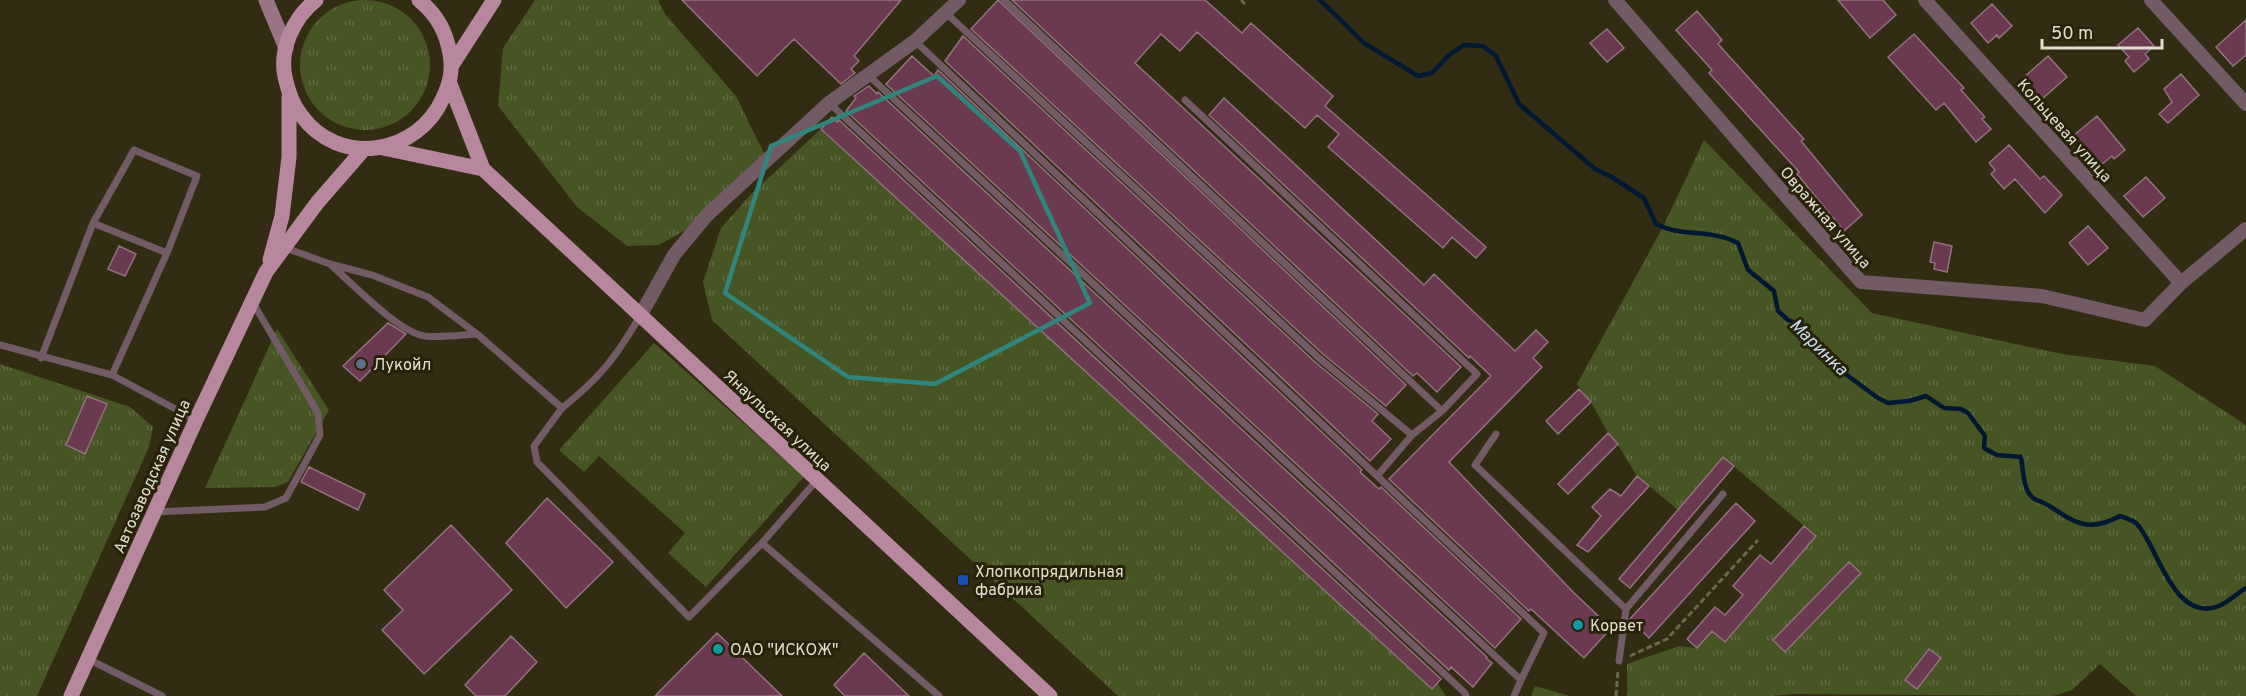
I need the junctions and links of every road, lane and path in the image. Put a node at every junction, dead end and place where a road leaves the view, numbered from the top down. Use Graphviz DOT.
graph roads {
  1 [pos="266,0"];
  2 [pos="316,0"];
  3 [pos="419,0"];
  4 [pos="494,0"];
  5 [pos="959,0"];
  6 [pos="1004,0"];
  7 [pos="1241,0"];
  8 [pos="1615,0"];
  9 [pos="1925,0"];
  10 [pos="2151,0"];
  11 [pos="1245,4"];
  12 [pos="946,13"];
  13 [pos="915,41"];
  14 [pos="286,48"];
  15 [pos="452,64"];
  16 [pos="867,74"];
  17 [pos="450,84"];
  18 [pos="289,94"];
  19 [pos="1185,100"];
  20 [pos="829,103"];
  21 [pos="2246,104"];
  22 [pos="383,148"];
  23 [pos="363,149"];
  24 [pos="483,169"];
  25 [pos="93,224"];
  26 [pos="2246,229"];
  27 [pos="283,247"];
  28 [pos="167,253"];
  29 [pos="330,264"];
  30 [pos="266,272"];
  31 [pos="2181,282"];
  32 [pos="252,300"];
  33 [pos="640,316"];
  34 [pos="477,334"];
  35 [pos="0,345"];
  36 [pos="42,358"];
  37 [pos="112,375"];
  38 [pos="562,408"];
  39 [pos="1442,411"];
  40 [pos="196,420"];
  41 [pos="1496,434"];
  42 [pos="1412,435"];
  43 [pos="1377,476"];
  44 [pos="817,480"];
  45 [pos="1723,494"];
  46 [pos="154,513"];
  47 [pos="1758,540"];
  48 [pos="762,543"];
  49 [pos="1626,609"];
  50 [pos="88,658"];
  51 [pos="1618,661"];
  52 [pos="1521,680"];
  53 [pos="71,696"];
  54 [pos="162,696"];
  55 [pos="939,696"];
  56 [pos="1050,696"];
  57 [pos="1466,696"];
  58 [pos="1514,696"];
  59 [pos="1616,696"];
  1 -- 14 [label="main road"];
  2 -- 14 [label="main road"];
  3 -- 15 [label="main road"];
  4 -- 15 [label="main road"];
  5 -- 12 [label="street"];
  6 -- 39 [label="lane"];
  7 -- 11 [label="path"];
  8 -- 31 [label="street, Овражная улица"];
  9 -- 31 [label="street, Кольцевая улица"];
  10 -- 21 [label="street"];
  12 -- 13 [label="street"];
  12 -- 42 [label="lane"];
  13 -- 16 [label="street"];
  13 -- 43 [label="lane"];
  14 -- 18 [label="main road"];
  15 -- 17 [label="main road"];
  16 -- 20 [label="street"];
  16 -- 52 [label="lane"];
  17 -- 22 [label="main road"];
  17 -- 24 [label="main road"];
  18 -- 23 [label="main road"];
  18 -- 30 [label="main road"];
  19 -- 39 [label="lane"];
  20 -- 33 [label="street"];
  20 -- 57 [label="lane"];
  22 -- 23 [label="main road"];
  22 -- 24 [label="main road"];
  23 -- 27 [label="main road"];
  24 -- 33 [label="main road, Янаульская улица"];
  25 -- 28 [label="lane"];
  25 -- 28 [label="lane"];
  25 -- 36 [label="lane"];
  26 -- 31 [label="street"];
  27 -- 29 [label="lane"];
  27 -- 30 [label="main road"];
  28 -- 37 [label="lane"];
  29 -- 34 [label="lane"];
  29 -- 34 [label="lane"];
  30 -- 32 [label="main road, Автозаводская улица"];
  32 -- 40 [label="main road, Автозаводская улица"];
  32 -- 46 [label="lane"];
  33 -- 38 [label="lane"];
  33 -- 44 [label="main road, Янаульская улица"];
  34 -- 38 [label="lane"];
  35 -- 36 [label="lane"];
  36 -- 37 [label="lane"];
  37 -- 40 [label="lane"];
  38 -- 48 [label="lane"];
  39 -- 42 [label="lane"];
  40 -- 46 [label="main road, Автозаводская улица"];
  41 -- 49 [label="lane"];
  42 -- 43 [label="lane"];
  43 -- 52 [label="lane"];
  44 -- 48 [label="lane"];
  44 -- 56 [label="main road, Янаульская улица"];
  45 -- 49 [label="lane"];
  46 -- 50 [label="main road, Автозаводская улица"];
  47 -- 51 [label="path"];
  48 -- 55 [label="lane"];
  49 -- 51 [label="lane"];
  50 -- 53 [label="main road, Автозаводская улица"];
  50 -- 54 [label="lane"];
  51 -- 59 [label="path"];
  52 -- 58 [label="lane"];
}
